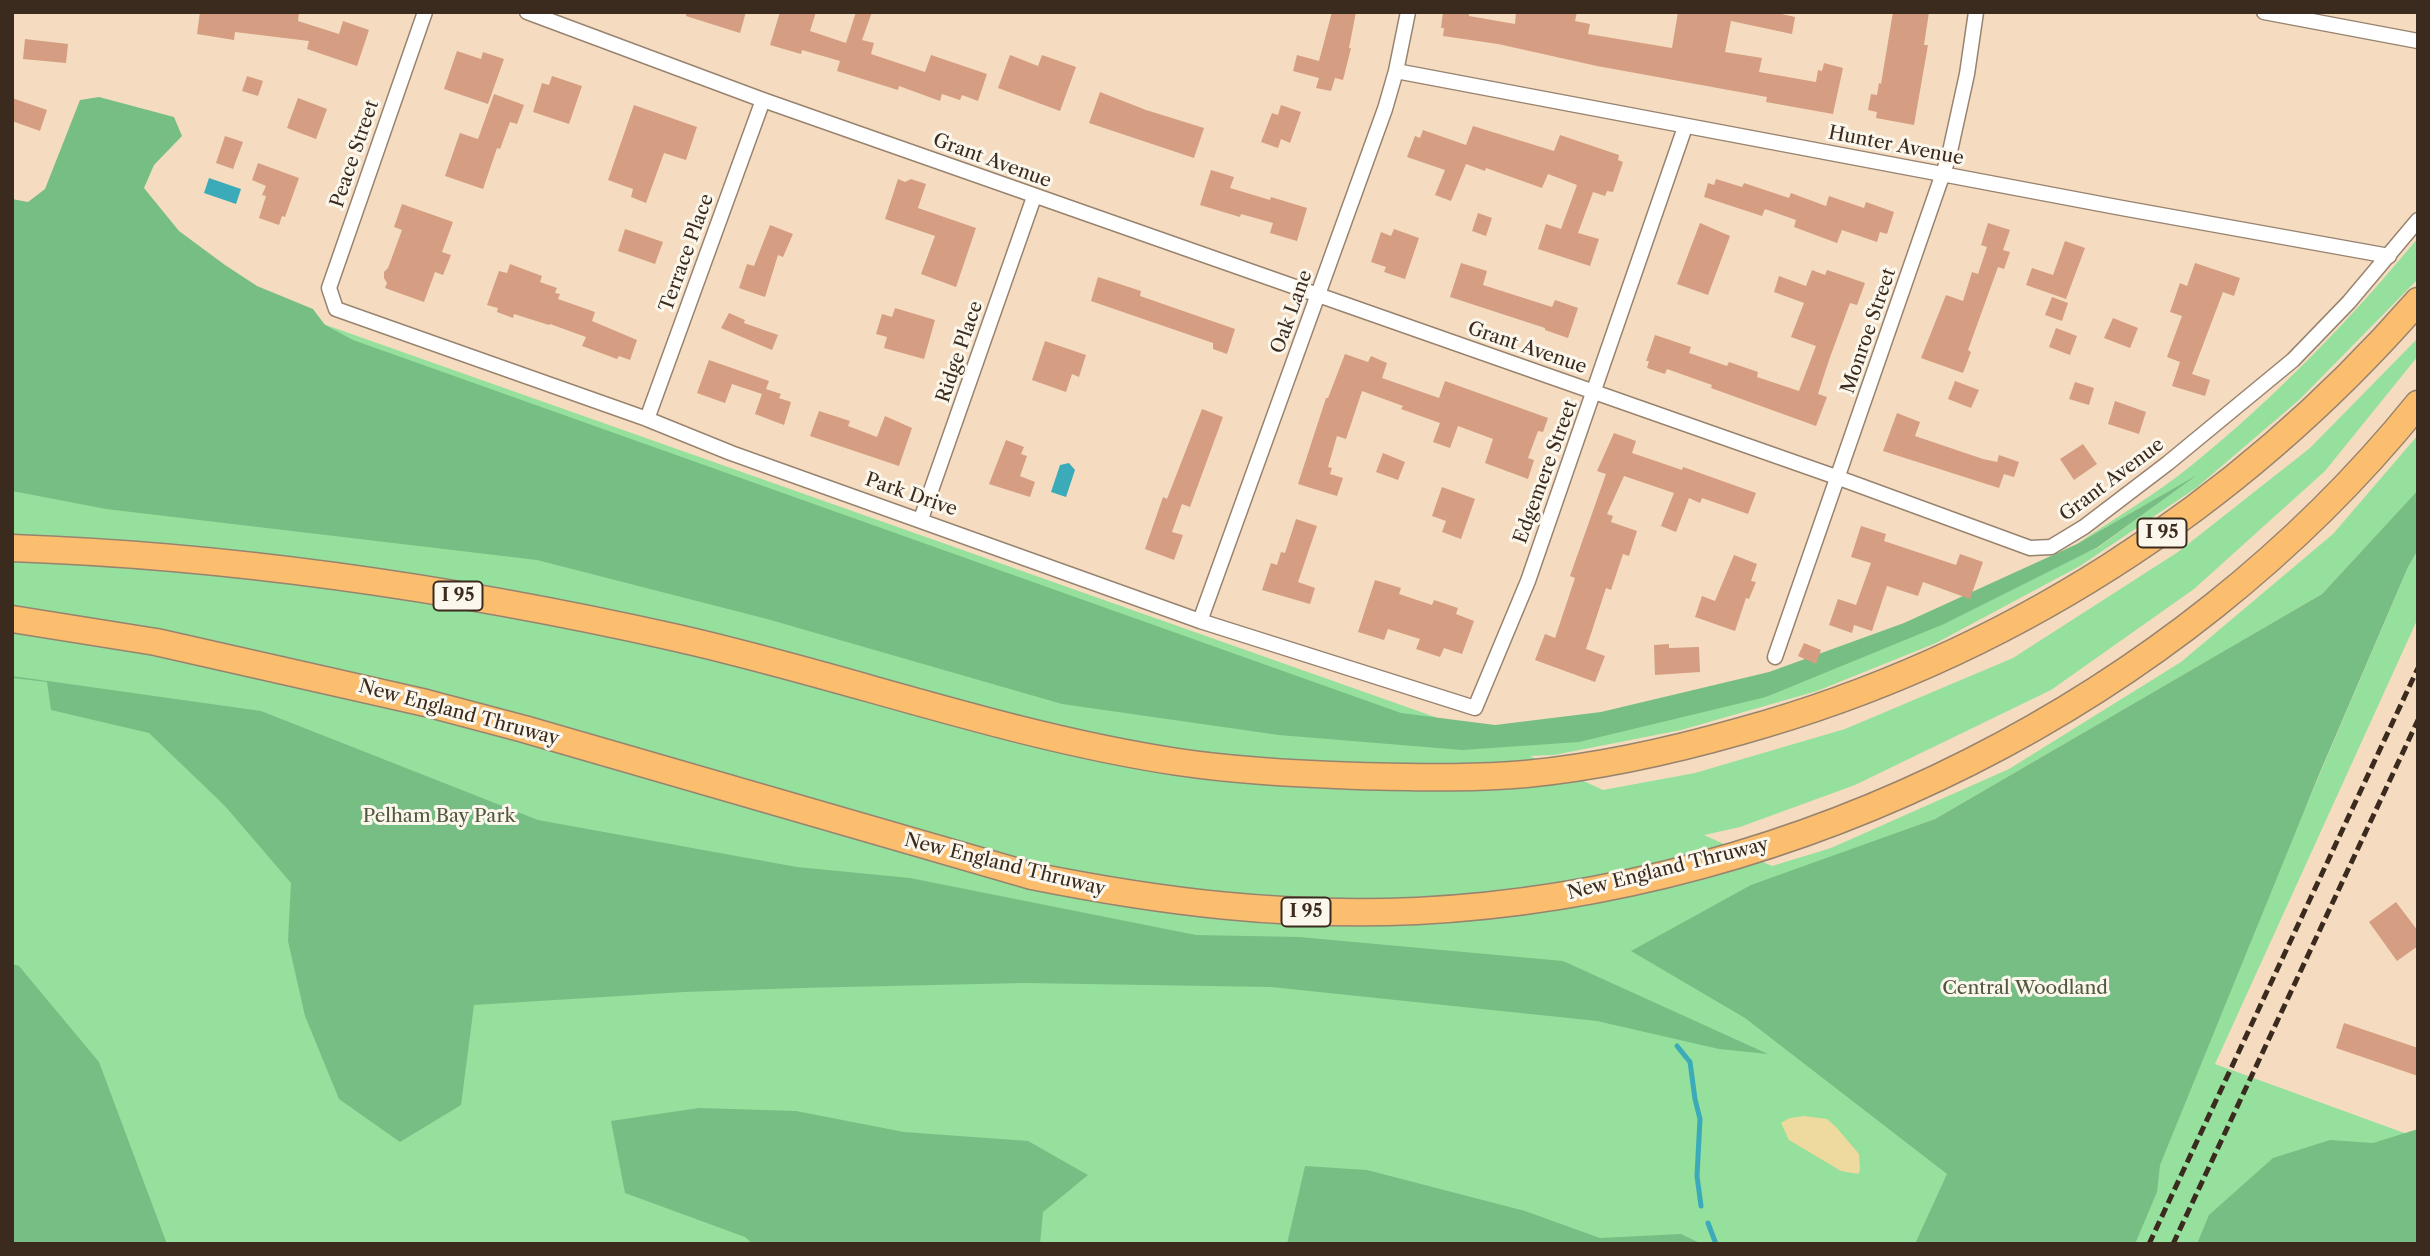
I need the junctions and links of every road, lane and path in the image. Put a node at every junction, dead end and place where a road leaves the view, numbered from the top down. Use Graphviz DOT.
graph roads {
  1 [pos="425,12"];
  2 [pos="527,12"];
  3 [pos="1408,12"];
  4 [pos="1976,12"];
  5 [pos="2264,12"];
  6 [pos="2418,41"];
  7 [pos="1396,71"];
  8 [pos="763,100"];
  9 [pos="1685,127"];
  10 [pos="1943,175"];
  11 [pos="1034,197"];
  12 [pos="2418,220"];
  13 [pos="2389,256"];
  14 [pos="1319,296"];
  15 [pos="2418,301"];
  16 [pos="336,309"];
  17 [pos="1595,392"];
  18 [pos="2418,404"];
  19 [pos="648,419"];
  20 [pos="1839,478"];
  21 [pos="921,519"];
  22 [pos="12,548"];
  23 [pos="12,619"];
  24 [pos="1200,621"];
  25 [pos="1775,657"];
  26 [pos="1475,708"];
  1 -- 16 [label="street, Peace Street"];
  2 -- 8 [label="street, Grant Avenue"];
  3 -- 7 [label="street, Oak Lane"];
  4 -- 10 [label="street, Monroe Street"];
  5 -- 6 [label="street"];
  7 -- 9 [label="street, Hunter Avenue"];
  7 -- 14 [label="street, Oak Lane"];
  8 -- 11 [label="street, Grant Avenue"];
  8 -- 19 [label="street, Terrace Place"];
  9 -- 10 [label="street, Hunter Avenue"];
  9 -- 17 [label="street, Edgemere Street"];
  10 -- 13 [label="street, Hunter Avenue"];
  10 -- 20 [label="street, Monroe Street"];
  11 -- 14 [label="street, Grant Avenue"];
  11 -- 21 [label="street, Ridge Place"];
  12 -- 13 [label="street, Grant Avenue"];
  13 -- 20 [label="street, Grant Avenue"];
  14 -- 17 [label="street, Grant Avenue"];
  14 -- 24 [label="street, Oak Lane"];
  15 -- 22 [label="highway, I 95"];
  16 -- 19 [label="street, Park Drive"];
  17 -- 20 [label="street, Grant Avenue"];
  17 -- 26 [label="street, Edgemere Street"];
  18 -- 23 [label="highway, New England Thruway / I 95"];
  19 -- 21 [label="street, Park Drive"];
  20 -- 25 [label="street, Monroe Street"];
  21 -- 24 [label="street, Park Drive"];
  24 -- 26 [label="street, Park Drive"];
}
